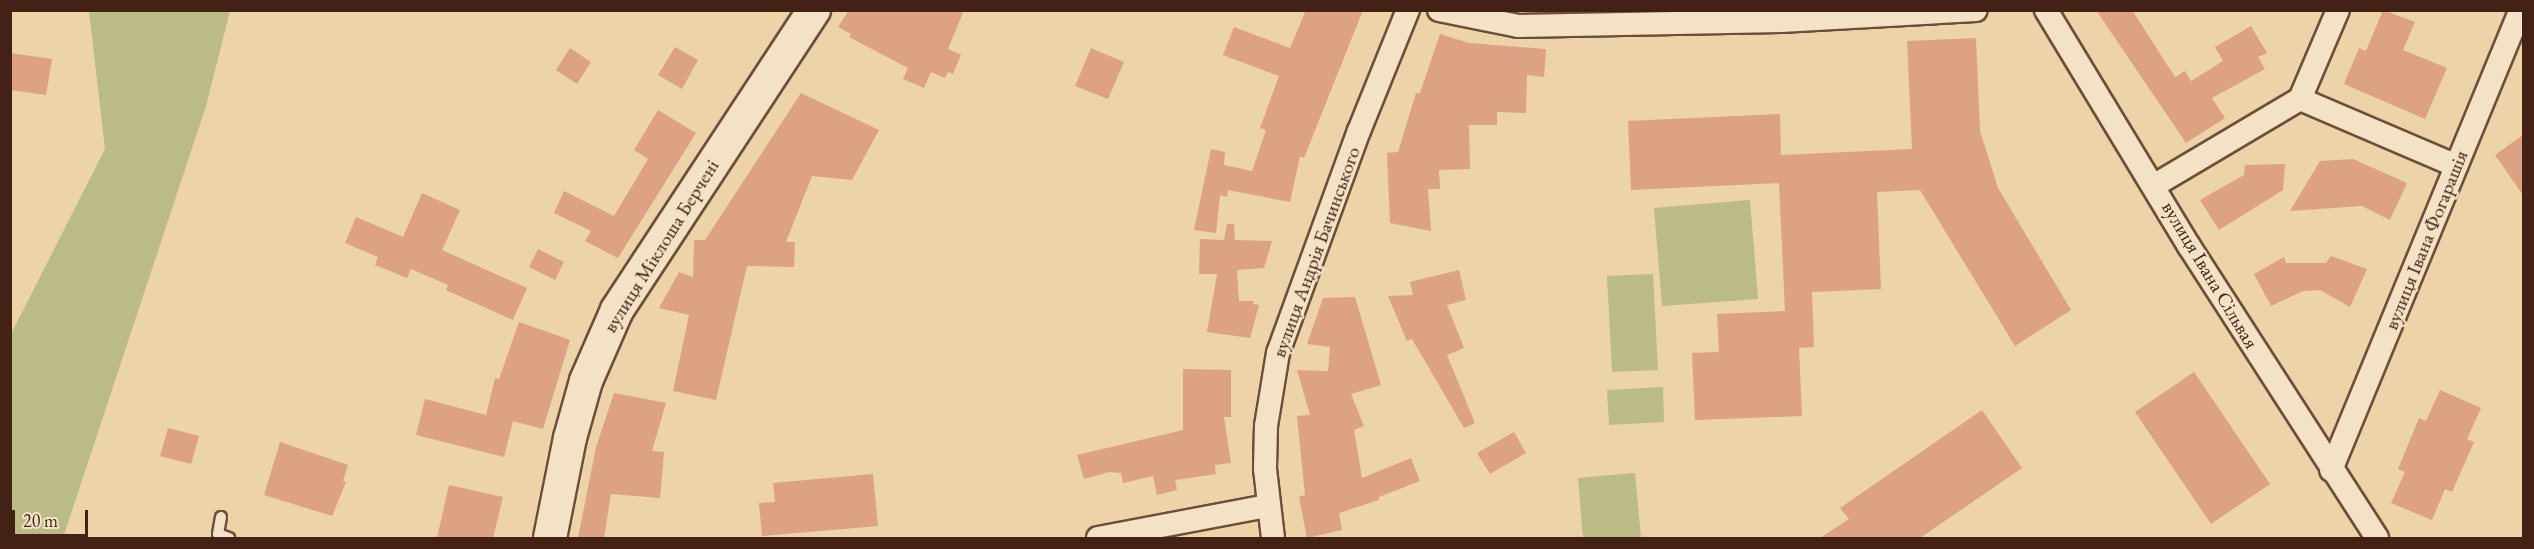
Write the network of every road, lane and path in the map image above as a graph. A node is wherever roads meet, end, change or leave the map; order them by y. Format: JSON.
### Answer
{"nodes":[{"id":1,"x":814,"y":10,"type":"edge"},
{"id":2,"x":1408,"y":10,"type":"edge"},
{"id":3,"x":1439,"y":10,"type":"edge"},
{"id":4,"x":1976,"y":10,"type":"edge"},
{"id":5,"x":2046,"y":10,"type":"edge"},
{"id":6,"x":2338,"y":10,"type":"edge"},
{"id":7,"x":2521,"y":10,"type":"edge"},
{"id":8,"x":1910,"y":12,"type":"edge"},
{"id":9,"x":1781,"y":16,"type":"edge"},
{"id":10,"x":2301,"y":99,"type":"junction"},
{"id":11,"x":2456,"y":166,"type":"junction"},
{"id":12,"x":2155,"y":185,"type":"junction"},
{"id":13,"x":2331,"y":470,"type":"junction"},
{"id":14,"x":1267,"y":506,"type":"junction"},
{"id":15,"x":221,"y":517,"type":"dead end"},
{"id":16,"x":229,"y":538,"type":"edge"},
{"id":17,"x":550,"y":538,"type":"edge"},
{"id":18,"x":1098,"y":538,"type":"edge"},
{"id":19,"x":1273,"y":538,"type":"edge"},
{"id":20,"x":2377,"y":538,"type":"edge"}],
"edges":[{"from":1,"to":17,"type":"street","name":"вулиця Міклоша Берчені"},
{"from":2,"to":14,"type":"street","name":"вулиця Андрія Бачинського"},
{"from":3,"to":9,"type":"street"},
{"from":4,"to":8,"type":"street"},
{"from":5,"to":12,"type":"street","name":"вулиця Івана Сільвая"},
{"from":6,"to":10,"type":"street"},
{"from":7,"to":11,"type":"street","name":"вулиця Івана Фогарашія"},
{"from":8,"to":9,"type":"street"},
{"from":10,"to":11,"type":"street"},
{"from":10,"to":12,"type":"street"},
{"from":11,"to":13,"type":"street","name":"вулиця Івана Фогарашія"},
{"from":12,"to":13,"type":"street","name":"вулиця Івана Сільвая"},
{"from":13,"to":20,"type":"street","name":"вулиця Івана Сільвая"},
{"from":14,"to":18,"type":"street"},
{"from":14,"to":19,"type":"street","name":"вулиця Андрія Бачинського"},
{"from":15,"to":16,"type":"lane"}]}
